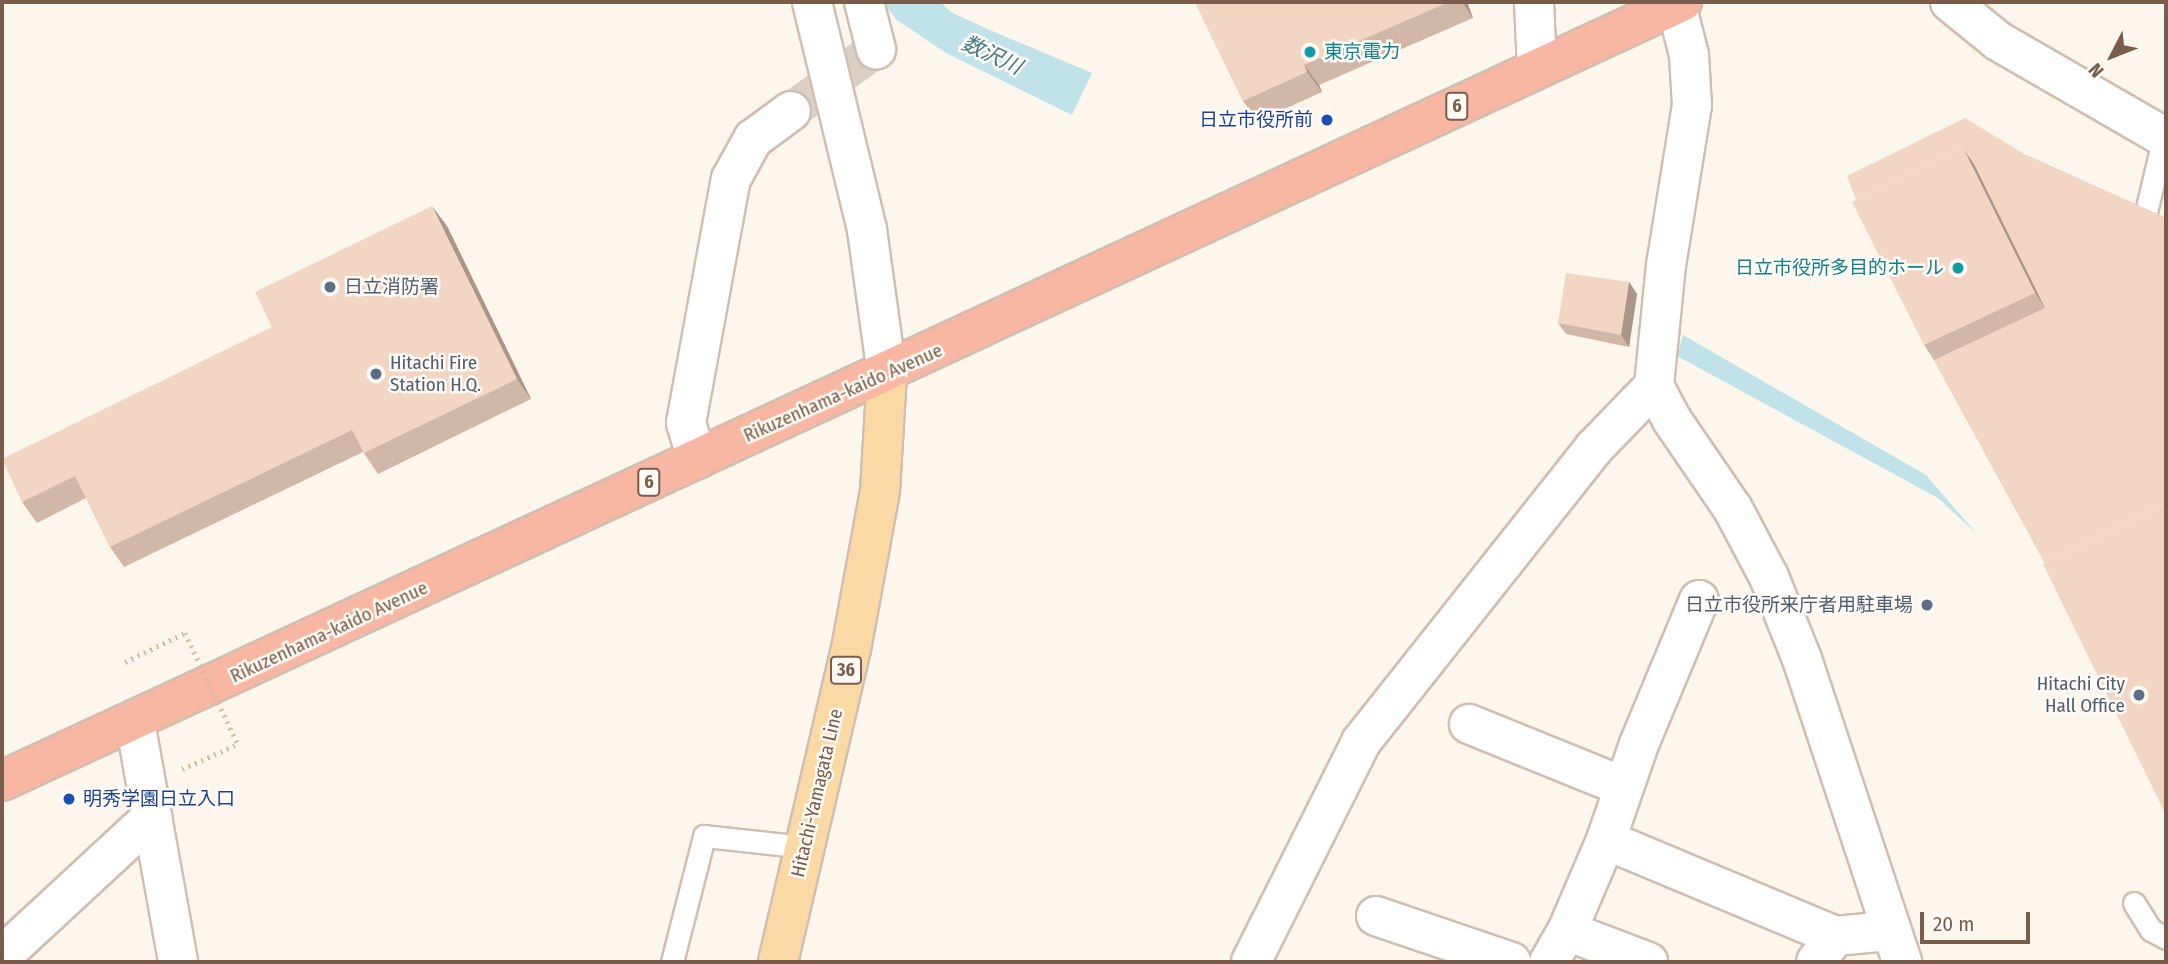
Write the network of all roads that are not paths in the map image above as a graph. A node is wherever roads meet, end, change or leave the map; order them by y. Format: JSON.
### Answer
{"nodes":[{"id":1,"x":812,"y":2,"type":"edge"},
{"id":2,"x":864,"y":2,"type":"edge"},
{"id":3,"x":1534,"y":2,"type":"edge"},
{"id":4,"x":1950,"y":2,"type":"edge"},
{"id":5,"x":1679,"y":3,"type":"edge"},
{"id":6,"x":876,"y":49,"type":"dead end"},
{"id":7,"x":1537,"y":68,"type":"junction"},
{"id":8,"x":791,"y":111,"type":"tunnel mouth"},
{"id":9,"x":2165,"y":137,"type":"edge"},
{"id":10,"x":2146,"y":212,"type":"edge"},
{"id":11,"x":887,"y":374,"type":"junction"},
{"id":12,"x":1654,"y":386,"type":"junction"},
{"id":13,"x":697,"y":460,"type":"junction"},
{"id":14,"x":1699,"y":600,"type":"dead end"},
{"id":15,"x":135,"y":722,"type":"junction"},
{"id":16,"x":1469,"y":724,"type":"dead end"},
{"id":17,"x":2,"y":781,"type":"edge"},
{"id":18,"x":1625,"y":787,"type":"junction"},
{"id":19,"x":152,"y":817,"type":"junction"},
{"id":20,"x":1606,"y":840,"type":"junction"},
{"id":21,"x":805,"y":847,"type":"junction"},
{"id":22,"x":2134,"y":902,"type":"dead end"},
{"id":23,"x":1376,"y":916,"type":"dead end"},
{"id":24,"x":2166,"y":938,"type":"edge"},
{"id":25,"x":1558,"y":947,"type":"edge"},
{"id":26,"x":1896,"y":947,"type":"edge"},
{"id":27,"x":1826,"y":949,"type":"edge"},
{"id":28,"x":2,"y":956,"type":"edge"},
{"id":29,"x":178,"y":962,"type":"edge"},
{"id":30,"x":672,"y":962,"type":"edge"},
{"id":31,"x":778,"y":962,"type":"edge"},
{"id":32,"x":1251,"y":962,"type":"edge"},
{"id":33,"x":1511,"y":962,"type":"edge"},
{"id":34,"x":1648,"y":962,"type":"edge"}],
"edges":[{"from":1,"to":11,"type":"street"},
{"from":2,"to":6,"type":"street"},
{"from":3,"to":7,"type":"street"},
{"from":4,"to":9,"type":"street"},
{"from":5,"to":7,"type":"highway","name":"Rikuzenhama-kaido Avenue","number":"6"},
{"from":5,"to":12,"type":"street"},
{"from":7,"to":11,"type":"highway","name":"Rikuzenhama-kaido Avenue","number":"6"},
{"from":8,"to":13,"type":"street"},
{"from":9,"to":10,"type":"lane"},
{"from":11,"to":13,"type":"highway","name":"Rikuzenhama-kaido Avenue","number":"6"},
{"from":11,"to":21,"type":"main road","name":"Hitachi-Yamagata Line","number":"36"},
{"from":12,"to":26,"type":"street"},
{"from":12,"to":32,"type":"street"},
{"from":13,"to":15,"type":"highway","name":"Rikuzenhama-kaido Avenue","number":"6"},
{"from":14,"to":18,"type":"street"},
{"from":15,"to":17,"type":"highway","name":"Rikuzenhama-kaido Avenue","number":"6"},
{"from":15,"to":19,"type":"street"},
{"from":16,"to":18,"type":"street"},
{"from":18,"to":20,"type":"street"},
{"from":19,"to":28,"type":"street"},
{"from":19,"to":29,"type":"street"},
{"from":20,"to":25,"type":"street"},
{"from":20,"to":27,"type":"street"},
{"from":21,"to":30,"type":"lane"},
{"from":21,"to":31,"type":"main road","name":"Hitachi-Yamagata Line","number":"36"},
{"from":22,"to":24,"type":"lane"},
{"from":23,"to":33,"type":"street"},
{"from":25,"to":34,"type":"street"},
{"from":26,"to":27,"type":"street"}]}
